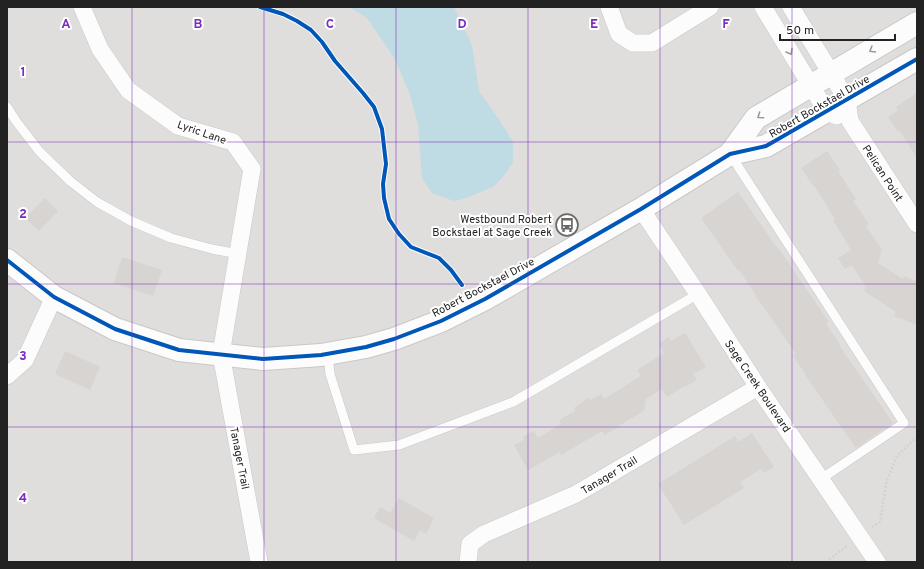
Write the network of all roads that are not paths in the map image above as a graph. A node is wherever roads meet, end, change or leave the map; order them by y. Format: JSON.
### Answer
{"nodes":[{"id":1,"x":82,"y":7,"type":"edge"},
{"id":2,"x":610,"y":7,"type":"edge"},
{"id":3,"x":710,"y":7,"type":"edge"},
{"id":4,"x":763,"y":7,"type":"edge"},
{"id":5,"x":791,"y":7,"type":"edge"},
{"id":6,"x":917,"y":23,"type":"edge"},
{"id":7,"x":917,"y":59,"type":"edge"},
{"id":8,"x":831,"y":74,"type":"junction"},
{"id":9,"x":811,"y":86,"type":"junction"},
{"id":10,"x":847,"y":100,"type":"junction"},
{"id":11,"x":7,"y":107,"type":"edge"},
{"id":12,"x":827,"y":112,"type":"junction"},
{"id":13,"x":850,"y":121,"type":"junction"},
{"id":14,"x":730,"y":154,"type":"junction"},
{"id":15,"x":641,"y":210,"type":"junction"},
{"id":16,"x":916,"y":224,"type":"edge"},
{"id":17,"x":238,"y":254,"type":"junction"},
{"id":18,"x":7,"y":260,"type":"edge"},
{"id":19,"x":698,"y":294,"type":"junction"},
{"id":20,"x":54,"y":297,"type":"junction"},
{"id":21,"x":221,"y":354,"type":"junction"},
{"id":22,"x":328,"y":354,"type":"junction"},
{"id":23,"x":7,"y":376,"type":"edge"},
{"id":24,"x":758,"y":387,"type":"junction"},
{"id":25,"x":821,"y":479,"type":"junction"},
{"id":26,"x":259,"y":562,"type":"edge"},
{"id":27,"x":468,"y":562,"type":"edge"},
{"id":28,"x":877,"y":562,"type":"edge"}],
"edges":[{"from":1,"to":17,"type":"street","name":"Lyric Lane"},
{"from":2,"to":3,"type":"street"},
{"from":4,"to":9,"type":"street","one_way":true},
{"from":5,"to":8,"type":"street"},
{"from":6,"to":8,"type":"street","name":"Robert Bockstael Drive","one_way":true},
{"from":7,"to":10,"type":"street","name":"Robert Bockstael Drive"},
{"from":8,"to":9,"type":"street","name":"Robert Bockstael Drive"},
{"from":8,"to":10,"type":"street"},
{"from":9,"to":12,"type":"street"},
{"from":9,"to":14,"type":"street","name":"Robert Bockstael Drive","one_way":true},
{"from":10,"to":12,"type":"street","name":"Robert Bockstael Drive"},
{"from":10,"to":13,"type":"street","name":"Pelican Point"},
{"from":11,"to":17,"type":"lane"},
{"from":12,"to":13,"type":"street"},
{"from":12,"to":14,"type":"street","name":"Robert Bockstael Drive"},
{"from":13,"to":16,"type":"street","name":"Pelican Point"},
{"from":14,"to":15,"type":"street","name":"Robert Bockstael Drive"},
{"from":14,"to":25,"type":"lane"},
{"from":15,"to":19,"type":"street","name":"Sage Creek Boulevard"},
{"from":15,"to":22,"type":"street","name":"Robert Bockstael Drive"},
{"from":17,"to":21,"type":"street","name":"Lyric Lane"},
{"from":18,"to":20,"type":"street","name":"Robert Bockstael Drive"},
{"from":19,"to":22,"type":"lane"},
{"from":19,"to":24,"type":"street","name":"Sage Creek Boulevard"},
{"from":20,"to":21,"type":"street","name":"Robert Bockstael Drive"},
{"from":20,"to":23,"type":"street"},
{"from":21,"to":22,"type":"street","name":"Robert Bockstael Drive"},
{"from":21,"to":26,"type":"street","name":"Tanager Trail"},
{"from":24,"to":25,"type":"street","name":"Sage Creek Boulevard"},
{"from":24,"to":27,"type":"street","name":"Tanager Trail"},
{"from":25,"to":28,"type":"street","name":"Sage Creek Boulevard"}]}
